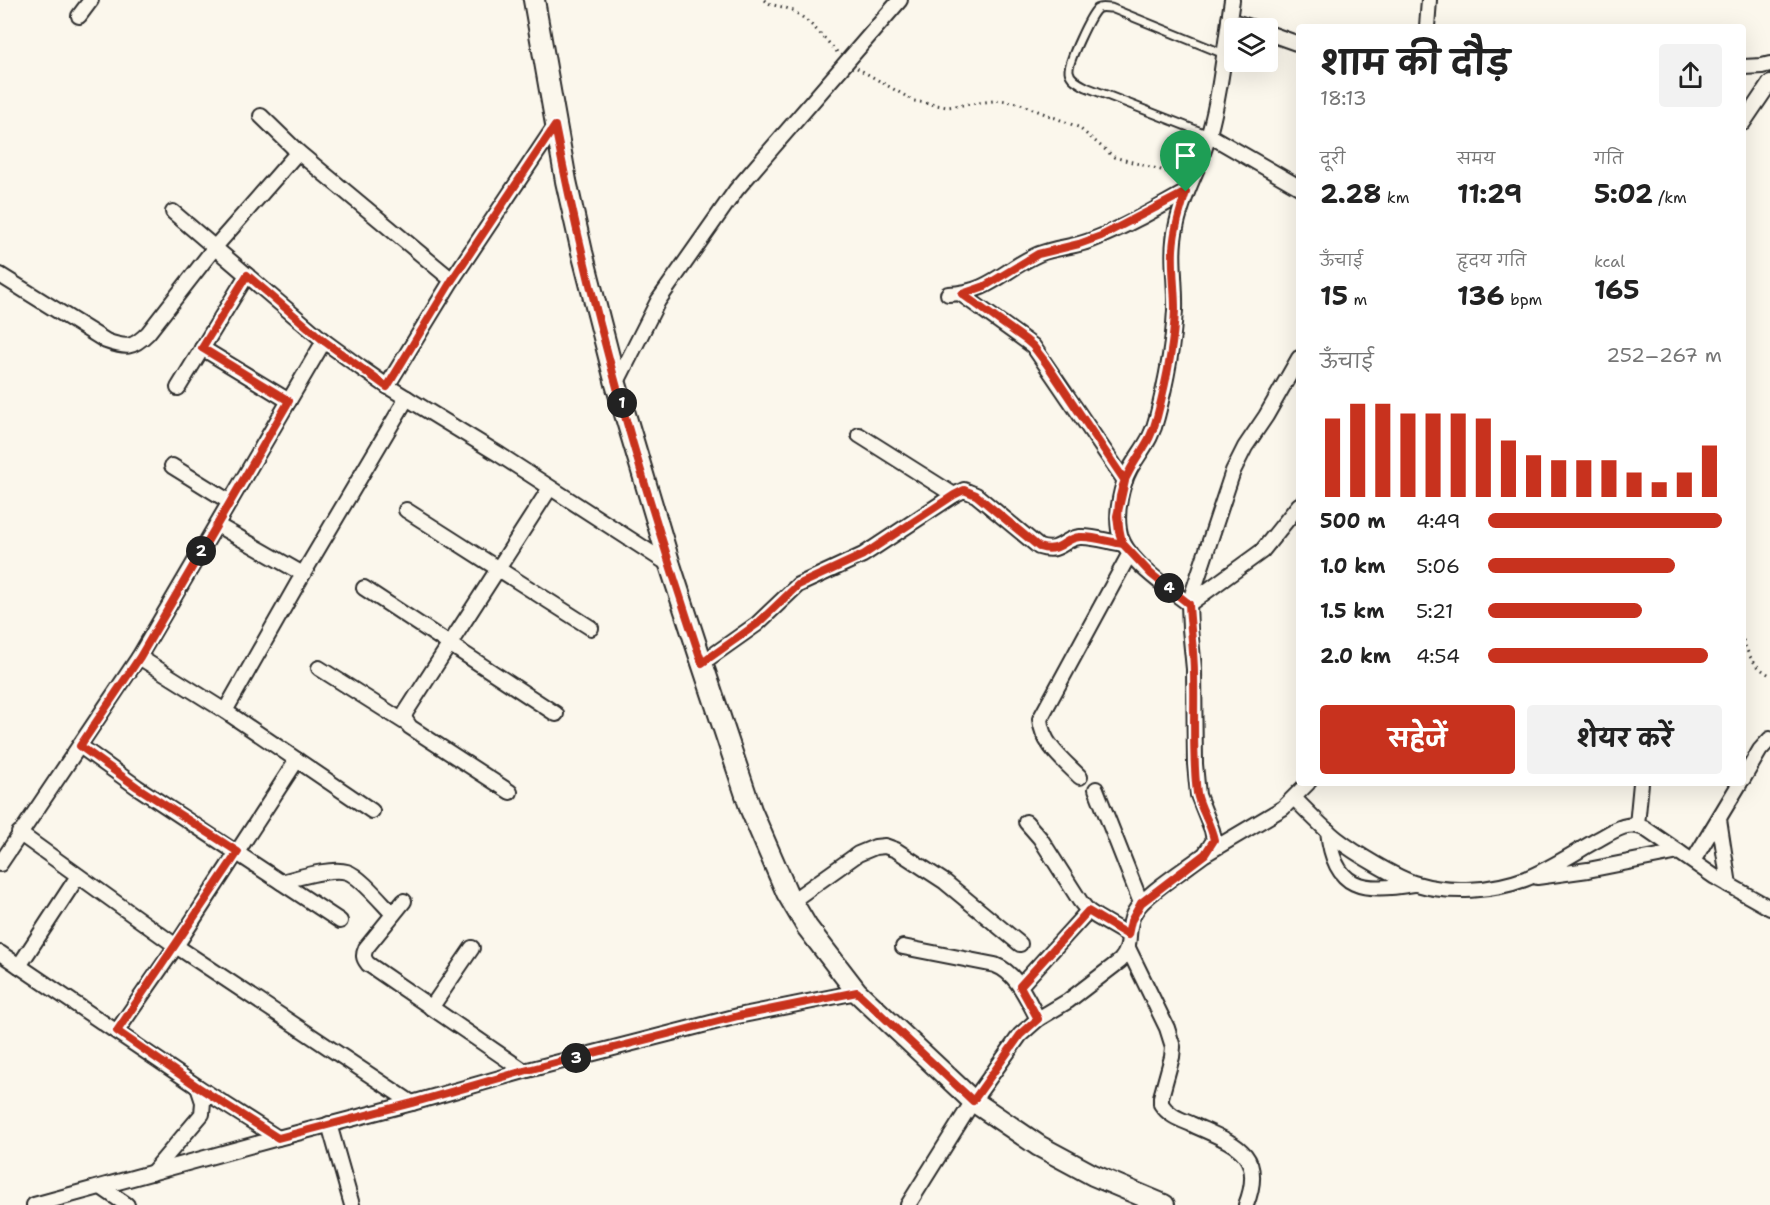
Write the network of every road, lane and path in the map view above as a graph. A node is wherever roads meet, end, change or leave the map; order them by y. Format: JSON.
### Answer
{"nodes":[{"id":1,"x":91,"y":0,"type":"edge"},
{"id":2,"x":534,"y":0,"type":"edge"},
{"id":3,"x":764,"y":0,"type":"edge"},
{"id":4,"x":900,"y":0,"type":"edge"},
{"id":5,"x":1232,"y":0,"type":"edge"},
{"id":6,"x":1429,"y":0,"type":"edge"},
{"id":7,"x":79,"y":16,"type":"dead end"},
{"id":8,"x":1229,"y":18,"type":"edge"},
{"id":9,"x":1427,"y":24,"type":"edge"},
{"id":10,"x":1278,"y":37,"type":"edge"},
{"id":11,"x":1296,"y":43,"type":"edge"},
{"id":12,"x":1224,"y":54,"type":"joint"},
{"id":13,"x":848,"y":62,"type":"junction"},
{"id":14,"x":1770,"y":64,"type":"edge"},
{"id":15,"x":1746,"y":67,"type":"edge"},
{"id":16,"x":1770,"y":84,"type":"edge"},
{"id":17,"x":261,"y":116,"type":"dead end"},
{"id":18,"x":1746,"y":119,"type":"edge"},
{"id":19,"x":555,"y":126,"type":"junction"},
{"id":20,"x":1209,"y":135,"type":"junction"},
{"id":21,"x":298,"y":152,"type":"junction"},
{"id":22,"x":1192,"y":179,"type":"junction"},
{"id":23,"x":1296,"y":185,"type":"edge"},
{"id":24,"x":1186,"y":192,"type":"junction"},
{"id":25,"x":173,"y":212,"type":"dead end"},
{"id":26,"x":215,"y":247,"type":"junction"},
{"id":27,"x":0,"y":275,"type":"edge"},
{"id":28,"x":247,"y":275,"type":"junction"},
{"id":29,"x":452,"y":280,"type":"junction"},
{"id":30,"x":324,"y":341,"type":"junction"},
{"id":31,"x":202,"y":348,"type":"junction"},
{"id":32,"x":1296,"y":363,"type":"edge"},
{"id":33,"x":616,"y":384,"type":"junction"},
{"id":34,"x":387,"y":387,"type":"junction"},
{"id":35,"x":178,"y":388,"type":"dead end"},
{"id":36,"x":407,"y":398,"type":"junction"},
{"id":37,"x":289,"y":401,"type":"junction"},
{"id":38,"x":859,"y":435,"type":"dead end"},
{"id":39,"x":172,"y":466,"type":"dead end"},
{"id":40,"x":1125,"y":481,"type":"junction"},
{"id":41,"x":550,"y":488,"type":"junction"},
{"id":42,"x":954,"y":495,"type":"junction"},
{"id":43,"x":230,"y":502,"type":"junction"},
{"id":44,"x":406,"y":510,"type":"dead end"},
{"id":45,"x":1296,"y":510,"type":"edge"},
{"id":46,"x":217,"y":525,"type":"junction"},
{"id":47,"x":1126,"y":549,"type":"junction"},
{"id":48,"x":670,"y":565,"type":"junction"},
{"id":49,"x":498,"y":569,"type":"junction"},
{"id":50,"x":303,"y":574,"type":"junction"},
{"id":51,"x":364,"y":588,"type":"dead end"},
{"id":52,"x":1189,"y":604,"type":"junction"},
{"id":53,"x":591,"y":628,"type":"dead end"},
{"id":54,"x":449,"y":644,"type":"junction"},
{"id":55,"x":1746,"y":648,"type":"edge"},
{"id":56,"x":140,"y":657,"type":"junction"},
{"id":57,"x":702,"y":663,"type":"junction"},
{"id":58,"x":319,"y":668,"type":"dead end"},
{"id":59,"x":1770,"y":675,"type":"edge"},
{"id":60,"x":225,"y":711,"type":"junction"},
{"id":61,"x":556,"y":714,"type":"dead end"},
{"id":62,"x":406,"y":723,"type":"junction"},
{"id":63,"x":1770,"y":739,"type":"edge"},
{"id":64,"x":80,"y":746,"type":"junction"},
{"id":65,"x":297,"y":760,"type":"junction"},
{"id":66,"x":1746,"y":774,"type":"edge"},
{"id":67,"x":1080,"y":777,"type":"dead end"},
{"id":68,"x":1305,"y":786,"type":"edge"},
{"id":69,"x":1641,"y":786,"type":"edge"},
{"id":70,"x":1738,"y":786,"type":"edge"},
{"id":71,"x":1096,"y":789,"type":"dead end"},
{"id":72,"x":510,"y":792,"type":"dead end"},
{"id":73,"x":1294,"y":798,"type":"junction"},
{"id":74,"x":372,"y":811,"type":"dead end"},
{"id":75,"x":1719,"y":819,"type":"junction"},
{"id":76,"x":1026,"y":822,"type":"dead end"},
{"id":77,"x":1637,"y":825,"type":"junction"},
{"id":78,"x":1328,"y":831,"type":"junction"},
{"id":79,"x":19,"y":833,"type":"junction"},
{"id":80,"x":238,"y":852,"type":"junction"},
{"id":81,"x":1679,"y":852,"type":"junction"},
{"id":82,"x":1205,"y":854,"type":"junction"},
{"id":83,"x":1693,"y":861,"type":"junction"},
{"id":84,"x":0,"y":864,"type":"edge"},
{"id":85,"x":78,"y":876,"type":"junction"},
{"id":86,"x":1523,"y":879,"type":"junction"},
{"id":87,"x":281,"y":882,"type":"junction"},
{"id":88,"x":1416,"y":884,"type":"junction"},
{"id":89,"x":1729,"y":885,"type":"junction"},
{"id":90,"x":792,"y":901,"type":"junction"},
{"id":91,"x":404,"y":902,"type":"dead end"},
{"id":92,"x":1141,"y":903,"type":"junction"},
{"id":93,"x":1770,"y":908,"type":"edge"},
{"id":94,"x":1088,"y":911,"type":"junction"},
{"id":95,"x":393,"y":914,"type":"junction"},
{"id":96,"x":340,"y":921,"type":"dead end"},
{"id":97,"x":1128,"y":941,"type":"junction"},
{"id":98,"x":1020,"y":944,"type":"dead end"},
{"id":99,"x":176,"y":946,"type":"junction"},
{"id":100,"x":903,"y":947,"type":"dead end"},
{"id":101,"x":472,"y":948,"type":"dead end"},
{"id":102,"x":0,"y":953,"type":"edge"},
{"id":103,"x":19,"y":966,"type":"junction"},
{"id":104,"x":1020,"y":986,"type":"junction"},
{"id":105,"x":857,"y":992,"type":"junction"},
{"id":106,"x":431,"y":1008,"type":"junction"},
{"id":107,"x":1038,"y":1019,"type":"junction"},
{"id":108,"x":117,"y":1031,"type":"junction"},
{"id":109,"x":524,"y":1071,"type":"junction"},
{"id":110,"x":198,"y":1087,"type":"junction"},
{"id":111,"x":973,"y":1101,"type":"junction"},
{"id":112,"x":412,"y":1103,"type":"junction"},
{"id":113,"x":329,"y":1124,"type":"junction"},
{"id":114,"x":278,"y":1138,"type":"junction"},
{"id":115,"x":152,"y":1173,"type":"junction"},
{"id":116,"x":101,"y":1187,"type":"junction"},
{"id":117,"x":34,"y":1205,"type":"edge"},
{"id":118,"x":127,"y":1205,"type":"edge"},
{"id":119,"x":352,"y":1205,"type":"edge"},
{"id":120,"x":908,"y":1205,"type":"edge"},
{"id":121,"x":1164,"y":1205,"type":"edge"},
{"id":122,"x":1246,"y":1205,"type":"edge"}],
"edges":[{"from":1,"to":7,"type":"street"},
{"from":2,"to":19,"type":"street"},
{"from":3,"to":13,"type":"path"},
{"from":4,"to":13,"type":"street"},
{"from":5,"to":8,"type":"street"},
{"from":6,"to":9,"type":"street"},
{"from":10,"to":11,"type":"street"},
{"from":12,"to":20,"type":"street"},
{"from":12,"to":20,"type":"lane"},
{"from":13,"to":22,"type":"path"},
{"from":13,"to":33,"type":"street"},
{"from":14,"to":15,"type":"street"},
{"from":16,"to":18,"type":"street"},
{"from":17,"to":21,"type":"street"},
{"from":19,"to":29,"type":"street"},
{"from":19,"to":33,"type":"street"},
{"from":20,"to":22,"type":"street"},
{"from":20,"to":23,"type":"street"},
{"from":21,"to":26,"type":"street"},
{"from":21,"to":29,"type":"street"},
{"from":22,"to":24,"type":"street"},
{"from":24,"to":40,"type":"street"},
{"from":24,"to":40,"type":"street"},
{"from":25,"to":26,"type":"street"},
{"from":26,"to":27,"type":"street"},
{"from":26,"to":28,"type":"street"},
{"from":28,"to":30,"type":"street"},
{"from":28,"to":31,"type":"street"},
{"from":29,"to":34,"type":"street"},
{"from":30,"to":34,"type":"street"},
{"from":30,"to":37,"type":"street"},
{"from":31,"to":35,"type":"street"},
{"from":31,"to":37,"type":"street"},
{"from":32,"to":52,"type":"street"},
{"from":33,"to":48,"type":"street"},
{"from":34,"to":36,"type":"street"},
{"from":36,"to":41,"type":"street"},
{"from":36,"to":50,"type":"street"},
{"from":37,"to":43,"type":"street"},
{"from":38,"to":42,"type":"street"},
{"from":39,"to":43,"type":"street"},
{"from":40,"to":47,"type":"street"},
{"from":41,"to":48,"type":"street"},
{"from":41,"to":49,"type":"street"},
{"from":42,"to":47,"type":"street"},
{"from":42,"to":57,"type":"street"},
{"from":43,"to":46,"type":"street"},
{"from":44,"to":49,"type":"street"},
{"from":45,"to":52,"type":"street"},
{"from":46,"to":50,"type":"street"},
{"from":46,"to":56,"type":"street"},
{"from":47,"to":52,"type":"street"},
{"from":47,"to":67,"type":"street"},
{"from":48,"to":57,"type":"street"},
{"from":49,"to":53,"type":"street"},
{"from":49,"to":54,"type":"street"},
{"from":50,"to":60,"type":"street"},
{"from":51,"to":54,"type":"street"},
{"from":52,"to":82,"type":"street"},
{"from":54,"to":61,"type":"street"},
{"from":54,"to":62,"type":"street"},
{"from":55,"to":59,"type":"path"},
{"from":56,"to":60,"type":"street"},
{"from":56,"to":64,"type":"street"},
{"from":57,"to":90,"type":"street"},
{"from":58,"to":62,"type":"street"},
{"from":60,"to":65,"type":"street"},
{"from":62,"to":72,"type":"street"},
{"from":63,"to":66,"type":"street"},
{"from":64,"to":79,"type":"street"},
{"from":64,"to":80,"type":"street"},
{"from":65,"to":74,"type":"street"},
{"from":65,"to":80,"type":"street"},
{"from":68,"to":73,"type":"street"},
{"from":69,"to":77,"type":"street"},
{"from":70,"to":75,"type":"street"},
{"from":71,"to":92,"type":"street"},
{"from":73,"to":78,"type":"street"},
{"from":73,"to":82,"type":"street"},
{"from":75,"to":83,"type":"street"},
{"from":75,"to":89,"type":"street"},
{"from":76,"to":94,"type":"street"},
{"from":77,"to":81,"type":"street"},
{"from":77,"to":86,"type":"street"},
{"from":78,"to":88,"type":"street"},
{"from":78,"to":88,"type":"street"},
{"from":79,"to":84,"type":"street"},
{"from":79,"to":85,"type":"street"},
{"from":80,"to":87,"type":"street"},
{"from":80,"to":99,"type":"street"},
{"from":81,"to":83,"type":"street"},
{"from":81,"to":86,"type":"street"},
{"from":82,"to":92,"type":"street"},
{"from":83,"to":89,"type":"street"},
{"from":85,"to":99,"type":"street"},
{"from":85,"to":103,"type":"street"},
{"from":86,"to":88,"type":"street"},
{"from":87,"to":95,"type":"street"},
{"from":87,"to":96,"type":"street"},
{"from":89,"to":93,"type":"street"},
{"from":90,"to":98,"type":"street"},
{"from":90,"to":105,"type":"street"},
{"from":91,"to":95,"type":"street"},
{"from":92,"to":97,"type":"street"},
{"from":94,"to":97,"type":"street"},
{"from":94,"to":104,"type":"street"},
{"from":95,"to":106,"type":"street"},
{"from":97,"to":107,"type":"street"},
{"from":97,"to":122,"type":"street"},
{"from":99,"to":108,"type":"street"},
{"from":99,"to":112,"type":"street"},
{"from":100,"to":104,"type":"street"},
{"from":101,"to":106,"type":"street"},
{"from":102,"to":103,"type":"street"},
{"from":103,"to":108,"type":"street"},
{"from":104,"to":107,"type":"street"},
{"from":105,"to":109,"type":"street"},
{"from":105,"to":111,"type":"street"},
{"from":106,"to":109,"type":"street"},
{"from":107,"to":111,"type":"street"},
{"from":108,"to":110,"type":"street"},
{"from":109,"to":112,"type":"street"},
{"from":110,"to":114,"type":"street"},
{"from":110,"to":115,"type":"street"},
{"from":111,"to":120,"type":"street"},
{"from":111,"to":121,"type":"street"},
{"from":112,"to":113,"type":"street"},
{"from":113,"to":114,"type":"street"},
{"from":113,"to":119,"type":"street"},
{"from":114,"to":115,"type":"street"},
{"from":115,"to":116,"type":"street"},
{"from":116,"to":117,"type":"street"},
{"from":116,"to":118,"type":"street"}]}
